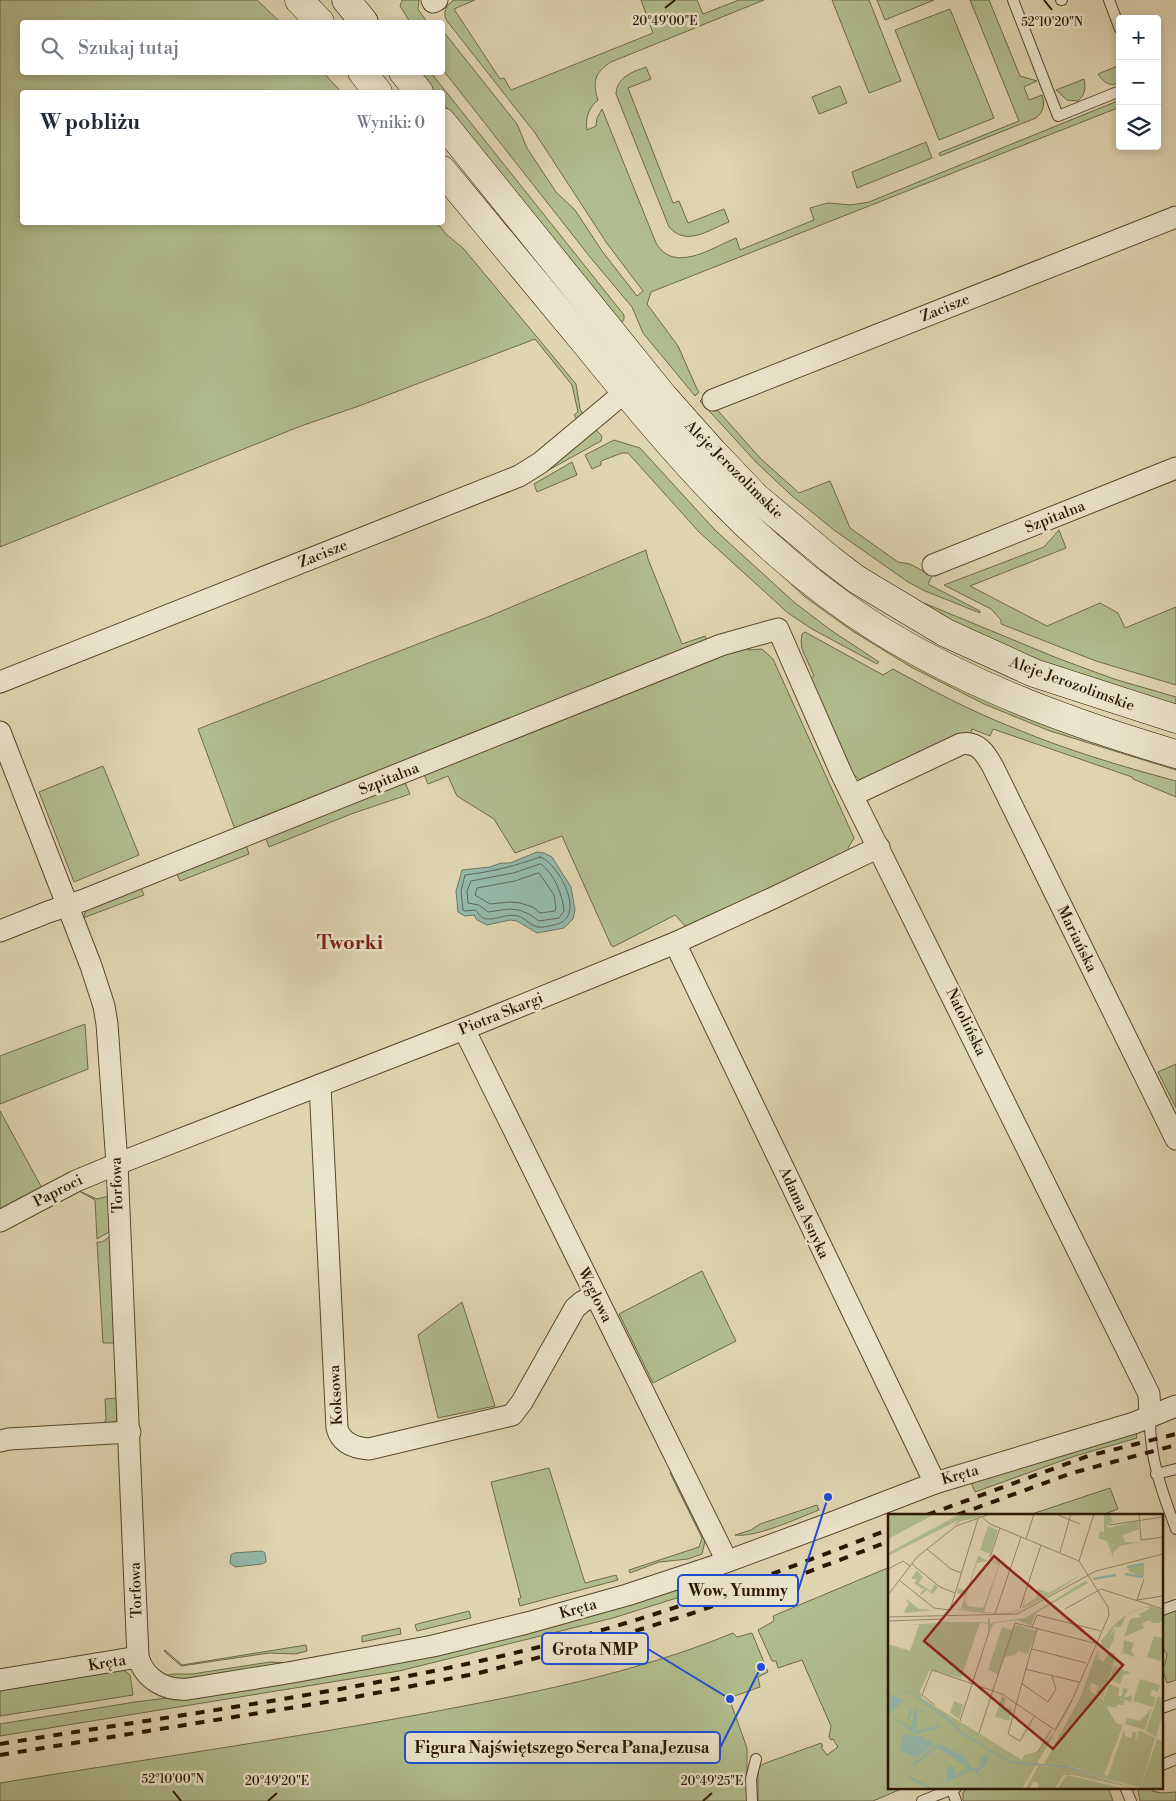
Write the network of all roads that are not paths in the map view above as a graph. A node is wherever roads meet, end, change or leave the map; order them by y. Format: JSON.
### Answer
{"nodes":[{"id":1,"x":299,"y":0,"type":"edge"},
{"id":2,"x":346,"y":0,"type":"edge"},
{"id":3,"x":1013,"y":0,"type":"edge"},
{"id":4,"x":1109,"y":0,"type":"edge"},
{"id":5,"x":1116,"y":18,"type":"edge"},
{"id":6,"x":318,"y":20,"type":"edge"},
{"id":7,"x":362,"y":20,"type":"edge"},
{"id":8,"x":364,"y":75,"type":"edge"},
{"id":9,"x":405,"y":75,"type":"edge"},
{"id":10,"x":376,"y":90,"type":"edge"},
{"id":11,"x":417,"y":90,"type":"edge"},
{"id":12,"x":1116,"y":93,"type":"edge"},
{"id":13,"x":445,"y":126,"type":"edge"},
{"id":14,"x":445,"y":174,"type":"edge"},
{"id":15,"x":1176,"y":217,"type":"edge"},
{"id":16,"x":625,"y":392,"type":"junction"},
{"id":17,"x":713,"y":400,"type":"dead end"},
{"id":18,"x":1176,"y":468,"type":"edge"},
{"id":19,"x":933,"y":565,"type":"dead end"},
{"id":20,"x":778,"y":629,"type":"joint"},
{"id":21,"x":0,"y":682,"type":"edge"},
{"id":22,"x":1176,"y":720,"type":"edge"},
{"id":23,"x":0,"y":732,"type":"edge"},
{"id":24,"x":1176,"y":754,"type":"edge"},
{"id":25,"x":853,"y":795,"type":"junction"},
{"id":26,"x":879,"y":847,"type":"junction"},
{"id":27,"x":66,"y":906,"type":"junction"},
{"id":28,"x":0,"y":931,"type":"edge"},
{"id":29,"x":675,"y":943,"type":"junction"},
{"id":30,"x":464,"y":1029,"type":"junction"},
{"id":31,"x":320,"y":1085,"type":"junction"},
{"id":32,"x":1176,"y":1138,"type":"edge"},
{"id":33,"x":117,"y":1164,"type":"junction"},
{"id":34,"x":0,"y":1221,"type":"edge"},
{"id":35,"x":595,"y":1295,"type":"junction"},
{"id":36,"x":1176,"y":1406,"type":"edge"},
{"id":37,"x":1150,"y":1416,"type":"junction"},
{"id":38,"x":130,"y":1432,"type":"junction"},
{"id":39,"x":0,"y":1441,"type":"edge"},
{"id":40,"x":1176,"y":1469,"type":"edge"},
{"id":41,"x":1156,"y":1474,"type":"junction"},
{"id":42,"x":935,"y":1483,"type":"junction"},
{"id":43,"x":1176,"y":1529,"type":"edge"},
{"id":44,"x":727,"y":1561,"type":"junction"},
{"id":45,"x":1176,"y":1605,"type":"edge"},
{"id":46,"x":1164,"y":1609,"type":"edge"},
{"id":47,"x":138,"y":1657,"type":"junction"},
{"id":48,"x":0,"y":1680,"type":"edge"},
{"id":49,"x":1176,"y":1703,"type":"edge"},
{"id":50,"x":1164,"y":1707,"type":"edge"},
{"id":51,"x":756,"y":1758,"type":"dead end"},
{"id":52,"x":1176,"y":1759,"type":"edge"},
{"id":53,"x":1164,"y":1764,"type":"edge"},
{"id":54,"x":954,"y":1788,"type":"edge"},
{"id":55,"x":1125,"y":1788,"type":"edge"},
{"id":56,"x":752,"y":1801,"type":"edge"},
{"id":57,"x":923,"y":1801,"type":"edge"},
{"id":58,"x":956,"y":1801,"type":"edge"},
{"id":59,"x":1131,"y":1801,"type":"edge"}],
"edges":[{"from":1,"to":6,"type":"main road"},
{"from":2,"to":7,"type":"main road"},
{"from":3,"to":12,"type":"lane"},
{"from":4,"to":5,"type":"lane"},
{"from":8,"to":10,"type":"main road"},
{"from":9,"to":11,"type":"main road"},
{"from":13,"to":22,"type":"main road","name":"Aleje Jerozolimskie"},
{"from":14,"to":16,"type":"main road","name":"Aleje Jerozolimskie"},
{"from":15,"to":17,"type":"street","name":"Zacisze"},
{"from":16,"to":21,"type":"street","name":"Zacisze"},
{"from":16,"to":24,"type":"main road","name":"Aleje Jerozolimskie"},
{"from":18,"to":19,"type":"street","name":"Szpitalna"},
{"from":20,"to":25,"type":"street","name":"Natolińska"},
{"from":20,"to":27,"type":"street","name":"Szpitalna"},
{"from":23,"to":27,"type":"street","name":"Torfowa"},
{"from":25,"to":26,"type":"street","name":"Natolińska"},
{"from":25,"to":32,"type":"street","name":"Mariańska"},
{"from":26,"to":29,"type":"street","name":"Piotra Skargi"},
{"from":26,"to":37,"type":"street","name":"Natolińska"},
{"from":27,"to":28,"type":"street","name":"Szpitalna"},
{"from":27,"to":33,"type":"street","name":"Torfowa"},
{"from":29,"to":30,"type":"street","name":"Piotra Skargi"},
{"from":29,"to":42,"type":"street","name":"Adama Asnyka"},
{"from":30,"to":31,"type":"street","name":"Piotra Skargi"},
{"from":30,"to":35,"type":"street","name":"Węglowa"},
{"from":31,"to":33,"type":"street","name":"Piotra Skargi"},
{"from":31,"to":35,"type":"street","name":"Koksowa"},
{"from":33,"to":34,"type":"street","name":"Paproci"},
{"from":33,"to":38,"type":"street","name":"Torfowa"},
{"from":35,"to":44,"type":"street","name":"Węglowa"},
{"from":36,"to":37,"type":"street","name":"Kręta"},
{"from":37,"to":41,"type":"lane"},
{"from":37,"to":42,"type":"street","name":"Kręta"},
{"from":38,"to":39,"type":"street"},
{"from":38,"to":47,"type":"street","name":"Torfowa"},
{"from":40,"to":41,"type":"lane"},
{"from":41,"to":43,"type":"lane"},
{"from":42,"to":44,"type":"street","name":"Kręta"},
{"from":44,"to":47,"type":"street","name":"Kręta"},
{"from":45,"to":46,"type":"lane"},
{"from":47,"to":48,"type":"street","name":"Kręta"},
{"from":49,"to":50,"type":"lane"},
{"from":51,"to":56,"type":"lane"},
{"from":52,"to":53,"type":"lane"},
{"from":54,"to":57,"type":"lane"},
{"from":54,"to":58,"type":"lane"},
{"from":55,"to":59,"type":"lane"}]}
